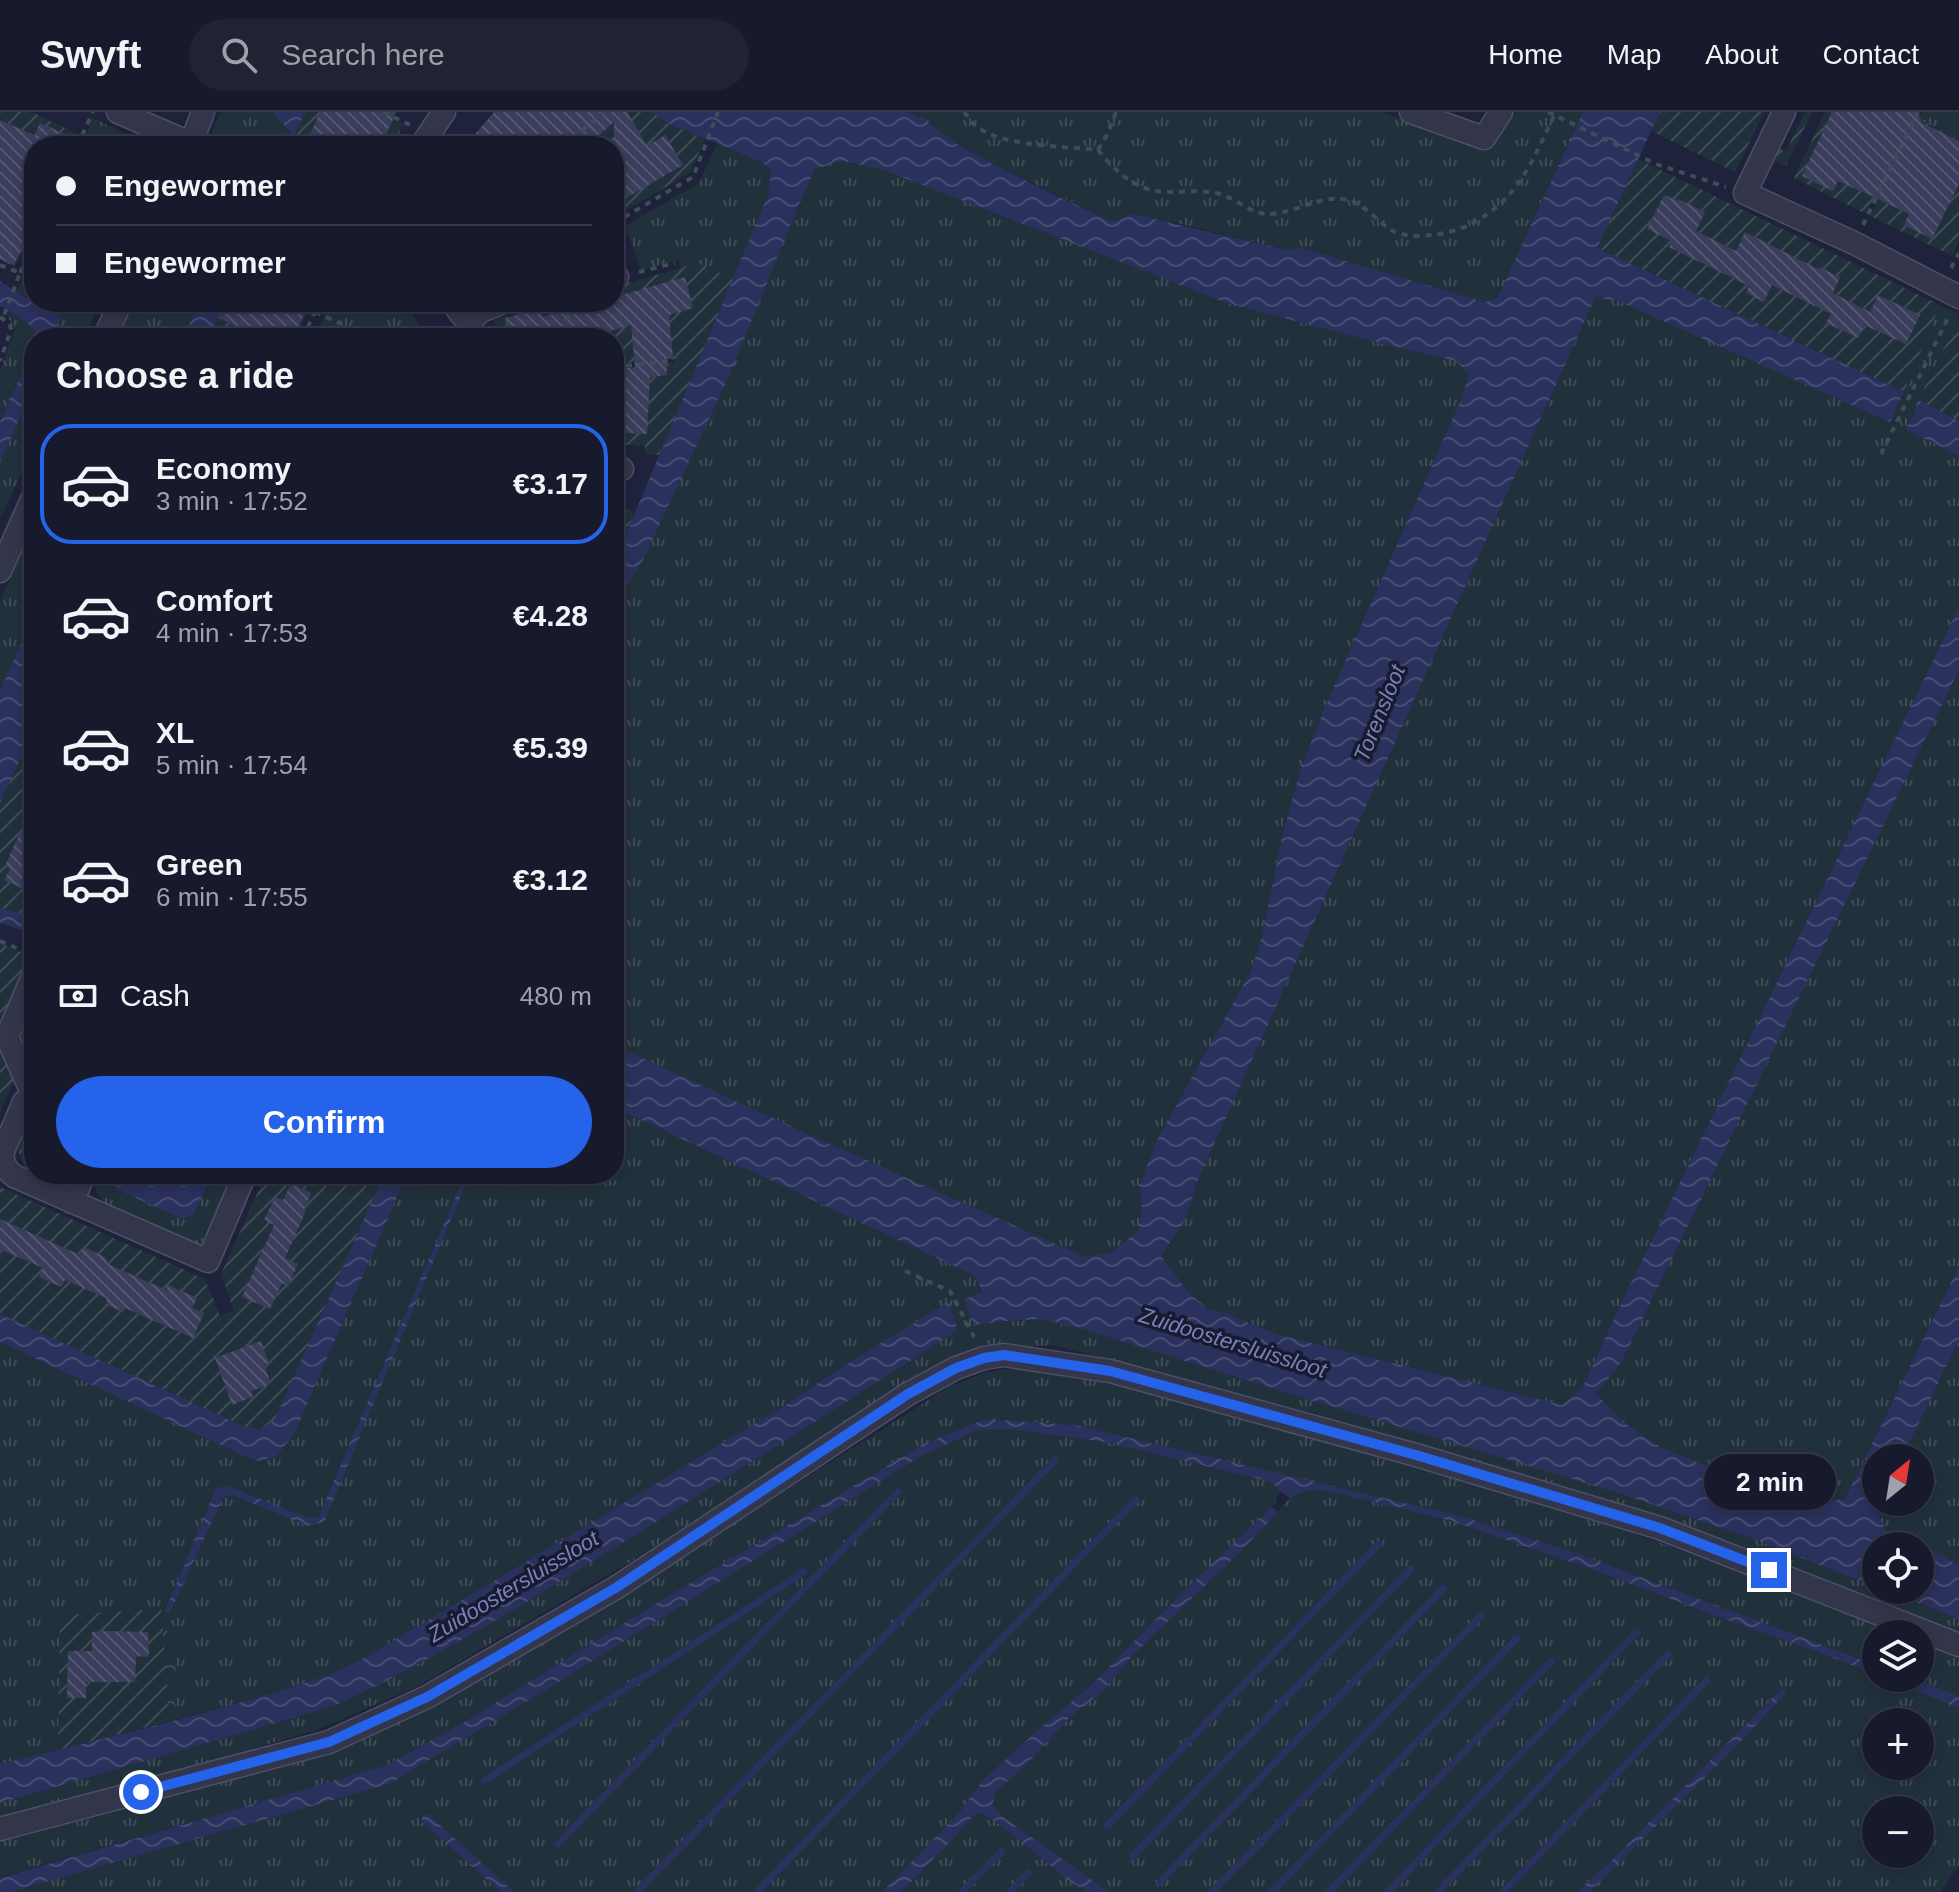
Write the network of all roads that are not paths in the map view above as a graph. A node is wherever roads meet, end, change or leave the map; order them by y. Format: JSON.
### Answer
{"nodes":[{"id":1,"x":118,"y":112,"type":"edge"},
{"id":2,"x":203,"y":112,"type":"edge"},
{"id":3,"x":444,"y":112,"type":"edge"},
{"id":4,"x":1411,"y":112,"type":"edge"},
{"id":5,"x":1501,"y":112,"type":"edge"},
{"id":6,"x":1784,"y":112,"type":"edge"},
{"id":7,"x":173,"y":136,"type":"edge"},
{"id":8,"x":196,"y":136,"type":"edge"},
{"id":9,"x":428,"y":136,"type":"edge"},
{"id":10,"x":1959,"y":297,"type":"edge"},
{"id":11,"x":24,"y":517,"type":"edge"},
{"id":12,"x":0,"y":571,"type":"edge"},
{"id":13,"x":24,"y":997,"type":"edge"},
{"id":14,"x":24,"y":1074,"type":"edge"},
{"id":15,"x":24,"y":1102,"type":"edge"},
{"id":16,"x":24,"y":1180,"type":"edge"},
{"id":17,"x":32,"y":1184,"type":"edge"},
{"id":18,"x":80,"y":1184,"type":"edge"},
{"id":19,"x":241,"y":1184,"type":"edge"},
{"id":20,"x":72,"y":1202,"type":"junction"},
{"id":21,"x":1959,"y":1645,"type":"edge"},
{"id":22,"x":0,"y":1829,"type":"edge"}],
"edges":[{"from":1,"to":7,"type":"street"},
{"from":2,"to":8,"type":"street"},
{"from":3,"to":9,"type":"street"},
{"from":4,"to":5,"type":"street"},
{"from":6,"to":10,"type":"street"},
{"from":11,"to":12,"type":"street"},
{"from":13,"to":14,"type":"street"},
{"from":15,"to":16,"type":"street"},
{"from":17,"to":20,"type":"street"},
{"from":18,"to":20,"type":"street"},
{"from":19,"to":20,"type":"street"},
{"from":21,"to":22,"type":"street"}]}
